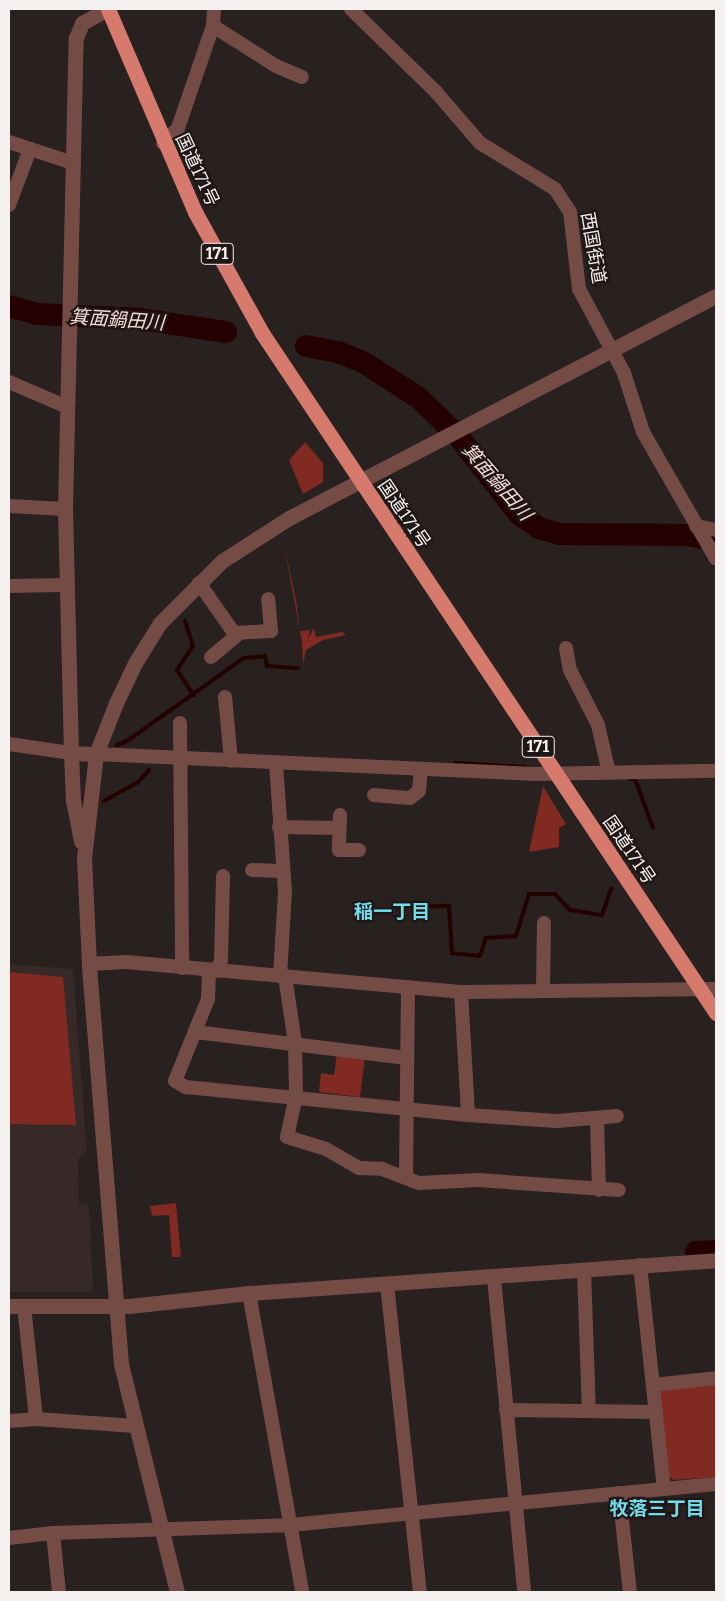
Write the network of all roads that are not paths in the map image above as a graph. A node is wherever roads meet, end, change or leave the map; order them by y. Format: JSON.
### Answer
{"nodes":[{"id":1,"x":108,"y":9,"type":"edge"},
{"id":2,"x":214,"y":9,"type":"edge"},
{"id":3,"x":351,"y":9,"type":"edge"},
{"id":4,"x":213,"y":26,"type":"junction"},
{"id":5,"x":302,"y":77,"type":"dead end"},
{"id":6,"x":9,"y":142,"type":"edge"},
{"id":7,"x":163,"y":143,"type":"junction"},
{"id":8,"x":30,"y":149,"type":"junction"},
{"id":9,"x":73,"y":163,"type":"junction"},
{"id":10,"x":9,"y":205,"type":"edge"},
{"id":11,"x":716,"y":296,"type":"edge"},
{"id":12,"x":611,"y":350,"type":"junction"},
{"id":13,"x":9,"y":382,"type":"edge"},
{"id":14,"x":67,"y":407,"type":"junction"},
{"id":15,"x":360,"y":481,"type":"junction"},
{"id":16,"x":9,"y":506,"type":"edge"},
{"id":17,"x":65,"y":508,"type":"junction"},
{"id":18,"x":696,"y":526,"type":"junction"},
{"id":19,"x":716,"y":530,"type":"edge"},
{"id":20,"x":716,"y":559,"type":"edge"},
{"id":21,"x":199,"y":583,"type":"junction"},
{"id":22,"x":65,"y":585,"type":"junction"},
{"id":23,"x":9,"y":586,"type":"edge"},
{"id":24,"x":268,"y":598,"type":"dead end"},
{"id":25,"x":236,"y":638,"type":"junction"},
{"id":26,"x":566,"y":648,"type":"dead end"},
{"id":27,"x":216,"y":655,"type":"dead end"},
{"id":28,"x":225,"y":697,"type":"dead end"},
{"id":29,"x":180,"y":723,"type":"dead end"},
{"id":30,"x":9,"y":744,"type":"edge"},
{"id":31,"x":71,"y":753,"type":"junction"},
{"id":32,"x":96,"y":754,"type":"junction"},
{"id":33,"x":181,"y":758,"type":"junction"},
{"id":34,"x":231,"y":761,"type":"junction"},
{"id":35,"x":276,"y":763,"type":"junction"},
{"id":36,"x":421,"y":769,"type":"junction"},
{"id":37,"x":716,"y":771,"type":"edge"},
{"id":38,"x":609,"y":773,"type":"junction"},
{"id":39,"x":554,"y":774,"type":"junction"},
{"id":40,"x":374,"y":795,"type":"dead end"},
{"id":41,"x":279,"y":827,"type":"junction"},
{"id":42,"x":359,"y":850,"type":"dead end"},
{"id":43,"x":84,"y":858,"type":"junction"},
{"id":44,"x":252,"y":870,"type":"dead end"},
{"id":45,"x":281,"y":871,"type":"junction"},
{"id":46,"x":223,"y":876,"type":"dead end"},
{"id":47,"x":544,"y":923,"type":"dead end"},
{"id":48,"x":88,"y":964,"type":"junction"},
{"id":49,"x":182,"y":968,"type":"junction"},
{"id":50,"x":213,"y":971,"type":"junction"},
{"id":51,"x":282,"y":976,"type":"junction"},
{"id":52,"x":408,"y":987,"type":"junction"},
{"id":53,"x":700,"y":989,"type":"junction"},
{"id":54,"x":716,"y":989,"type":"edge"},
{"id":55,"x":543,"y":991,"type":"junction"},
{"id":56,"x":461,"y":992,"type":"junction"},
{"id":57,"x":716,"y":1013,"type":"edge"},
{"id":58,"x":195,"y":1032,"type":"junction"},
{"id":59,"x":295,"y":1043,"type":"junction"},
{"id":60,"x":406,"y":1058,"type":"junction"},
{"id":61,"x":296,"y":1096,"type":"junction"},
{"id":62,"x":408,"y":1110,"type":"junction"},
{"id":63,"x":468,"y":1115,"type":"junction"},
{"id":64,"x":617,"y":1116,"type":"dead end"},
{"id":65,"x":597,"y":1120,"type":"junction"},
{"id":66,"x":406,"y":1177,"type":"junction"},
{"id":67,"x":599,"y":1190,"type":"junction"},
{"id":68,"x":619,"y":1190,"type":"dead end"},
{"id":69,"x":716,"y":1260,"type":"edge"},
{"id":70,"x":640,"y":1265,"type":"junction"},
{"id":71,"x":584,"y":1270,"type":"junction"},
{"id":72,"x":494,"y":1278,"type":"junction"},
{"id":73,"x":387,"y":1284,"type":"junction"},
{"id":74,"x":249,"y":1293,"type":"junction"},
{"id":75,"x":16,"y":1306,"type":"edge"},
{"id":76,"x":114,"y":1306,"type":"junction"},
{"id":77,"x":716,"y":1378,"type":"edge"},
{"id":78,"x":653,"y":1385,"type":"junction"},
{"id":79,"x":506,"y":1410,"type":"junction"},
{"id":80,"x":589,"y":1411,"type":"junction"},
{"id":81,"x":656,"y":1412,"type":"junction"},
{"id":82,"x":36,"y":1419,"type":"junction"},
{"id":83,"x":9,"y":1421,"type":"edge"},
{"id":84,"x":135,"y":1426,"type":"junction"},
{"id":85,"x":716,"y":1484,"type":"edge"},
{"id":86,"x":664,"y":1489,"type":"junction"},
{"id":87,"x":619,"y":1493,"type":"junction"},
{"id":88,"x":516,"y":1503,"type":"junction"},
{"id":89,"x":412,"y":1514,"type":"junction"},
{"id":90,"x":290,"y":1525,"type":"junction"},
{"id":91,"x":162,"y":1530,"type":"junction"},
{"id":92,"x":53,"y":1533,"type":"junction"},
{"id":93,"x":9,"y":1538,"type":"edge"},
{"id":94,"x":59,"y":1592,"type":"edge"},
{"id":95,"x":177,"y":1592,"type":"edge"},
{"id":96,"x":302,"y":1592,"type":"edge"},
{"id":97,"x":420,"y":1592,"type":"edge"},
{"id":98,"x":524,"y":1592,"type":"edge"},
{"id":99,"x":630,"y":1592,"type":"edge"}],
"edges":[{"from":1,"to":7,"type":"highway","name":"国道171号","number":"171"},
{"from":1,"to":9,"type":"street"},
{"from":2,"to":4,"type":"street"},
{"from":3,"to":12,"type":"street","name":"西国街道"},
{"from":4,"to":5,"type":"street"},
{"from":4,"to":7,"type":"street"},
{"from":6,"to":8,"type":"street"},
{"from":7,"to":15,"type":"highway","name":"国道171号","number":"171"},
{"from":8,"to":9,"type":"street"},
{"from":8,"to":10,"type":"street"},
{"from":9,"to":14,"type":"street"},
{"from":11,"to":12,"type":"street"},
{"from":12,"to":15,"type":"street"},
{"from":12,"to":18,"type":"street","name":"西国街道"},
{"from":13,"to":14,"type":"street"},
{"from":14,"to":17,"type":"street"},
{"from":15,"to":21,"type":"street"},
{"from":15,"to":39,"type":"highway","name":"国道171号","number":"171"},
{"from":16,"to":17,"type":"street"},
{"from":17,"to":22,"type":"street"},
{"from":18,"to":19,"type":"street"},
{"from":18,"to":20,"type":"street","name":"西国街道"},
{"from":21,"to":25,"type":"street"},
{"from":21,"to":32,"type":"street"},
{"from":22,"to":23,"type":"street"},
{"from":22,"to":31,"type":"street"},
{"from":24,"to":25,"type":"street"},
{"from":25,"to":27,"type":"street"},
{"from":26,"to":38,"type":"street"},
{"from":28,"to":34,"type":"street"},
{"from":29,"to":33,"type":"street"},
{"from":30,"to":31,"type":"street"},
{"from":31,"to":32,"type":"street"},
{"from":31,"to":43,"type":"street"},
{"from":32,"to":33,"type":"street"},
{"from":32,"to":43,"type":"street"},
{"from":33,"to":34,"type":"street"},
{"from":33,"to":49,"type":"street"},
{"from":34,"to":35,"type":"street"},
{"from":35,"to":36,"type":"street"},
{"from":35,"to":41,"type":"street"},
{"from":36,"to":39,"type":"street"},
{"from":36,"to":40,"type":"street"},
{"from":37,"to":38,"type":"street"},
{"from":38,"to":39,"type":"street"},
{"from":39,"to":53,"type":"highway","name":"国道171号","number":"171"},
{"from":41,"to":42,"type":"street"},
{"from":41,"to":45,"type":"street"},
{"from":43,"to":48,"type":"street"},
{"from":44,"to":45,"type":"street"},
{"from":45,"to":51,"type":"street"},
{"from":46,"to":50,"type":"street"},
{"from":47,"to":55,"type":"street"},
{"from":48,"to":49,"type":"street"},
{"from":48,"to":76,"type":"street"},
{"from":49,"to":50,"type":"street"},
{"from":50,"to":51,"type":"street"},
{"from":50,"to":58,"type":"street"},
{"from":51,"to":52,"type":"street"},
{"from":51,"to":59,"type":"street"},
{"from":52,"to":56,"type":"street"},
{"from":52,"to":60,"type":"street"},
{"from":53,"to":54,"type":"street"},
{"from":53,"to":55,"type":"street"},
{"from":53,"to":57,"type":"highway","name":"国道171号","number":"171"},
{"from":55,"to":56,"type":"street"},
{"from":56,"to":63,"type":"street"},
{"from":58,"to":59,"type":"street"},
{"from":58,"to":61,"type":"street"},
{"from":59,"to":60,"type":"street"},
{"from":59,"to":61,"type":"street"},
{"from":60,"to":62,"type":"street"},
{"from":61,"to":62,"type":"street"},
{"from":61,"to":66,"type":"street"},
{"from":62,"to":63,"type":"street"},
{"from":62,"to":66,"type":"street"},
{"from":63,"to":65,"type":"street"},
{"from":64,"to":65,"type":"street"},
{"from":65,"to":67,"type":"street"},
{"from":66,"to":67,"type":"street"},
{"from":67,"to":68,"type":"street"},
{"from":69,"to":70,"type":"street"},
{"from":70,"to":71,"type":"street"},
{"from":70,"to":78,"type":"street"},
{"from":71,"to":72,"type":"street"},
{"from":71,"to":80,"type":"street"},
{"from":72,"to":73,"type":"street"},
{"from":72,"to":79,"type":"street"},
{"from":73,"to":74,"type":"street"},
{"from":73,"to":89,"type":"street"},
{"from":74,"to":76,"type":"street"},
{"from":74,"to":90,"type":"street"},
{"from":75,"to":76,"type":"street"},
{"from":75,"to":82,"type":"street"},
{"from":76,"to":84,"type":"street"},
{"from":77,"to":78,"type":"street"},
{"from":78,"to":81,"type":"street"},
{"from":79,"to":80,"type":"street"},
{"from":79,"to":88,"type":"street"},
{"from":80,"to":81,"type":"street"},
{"from":81,"to":86,"type":"street"},
{"from":82,"to":83,"type":"street"},
{"from":82,"to":84,"type":"street"},
{"from":84,"to":91,"type":"street"},
{"from":85,"to":86,"type":"street"},
{"from":86,"to":87,"type":"street"},
{"from":87,"to":88,"type":"street"},
{"from":87,"to":99,"type":"street"},
{"from":88,"to":89,"type":"street"},
{"from":88,"to":98,"type":"street"},
{"from":89,"to":90,"type":"street"},
{"from":89,"to":97,"type":"street"},
{"from":90,"to":91,"type":"street"},
{"from":90,"to":96,"type":"street"},
{"from":91,"to":92,"type":"street"},
{"from":91,"to":95,"type":"street"},
{"from":92,"to":93,"type":"street"},
{"from":92,"to":94,"type":"street"}]}
